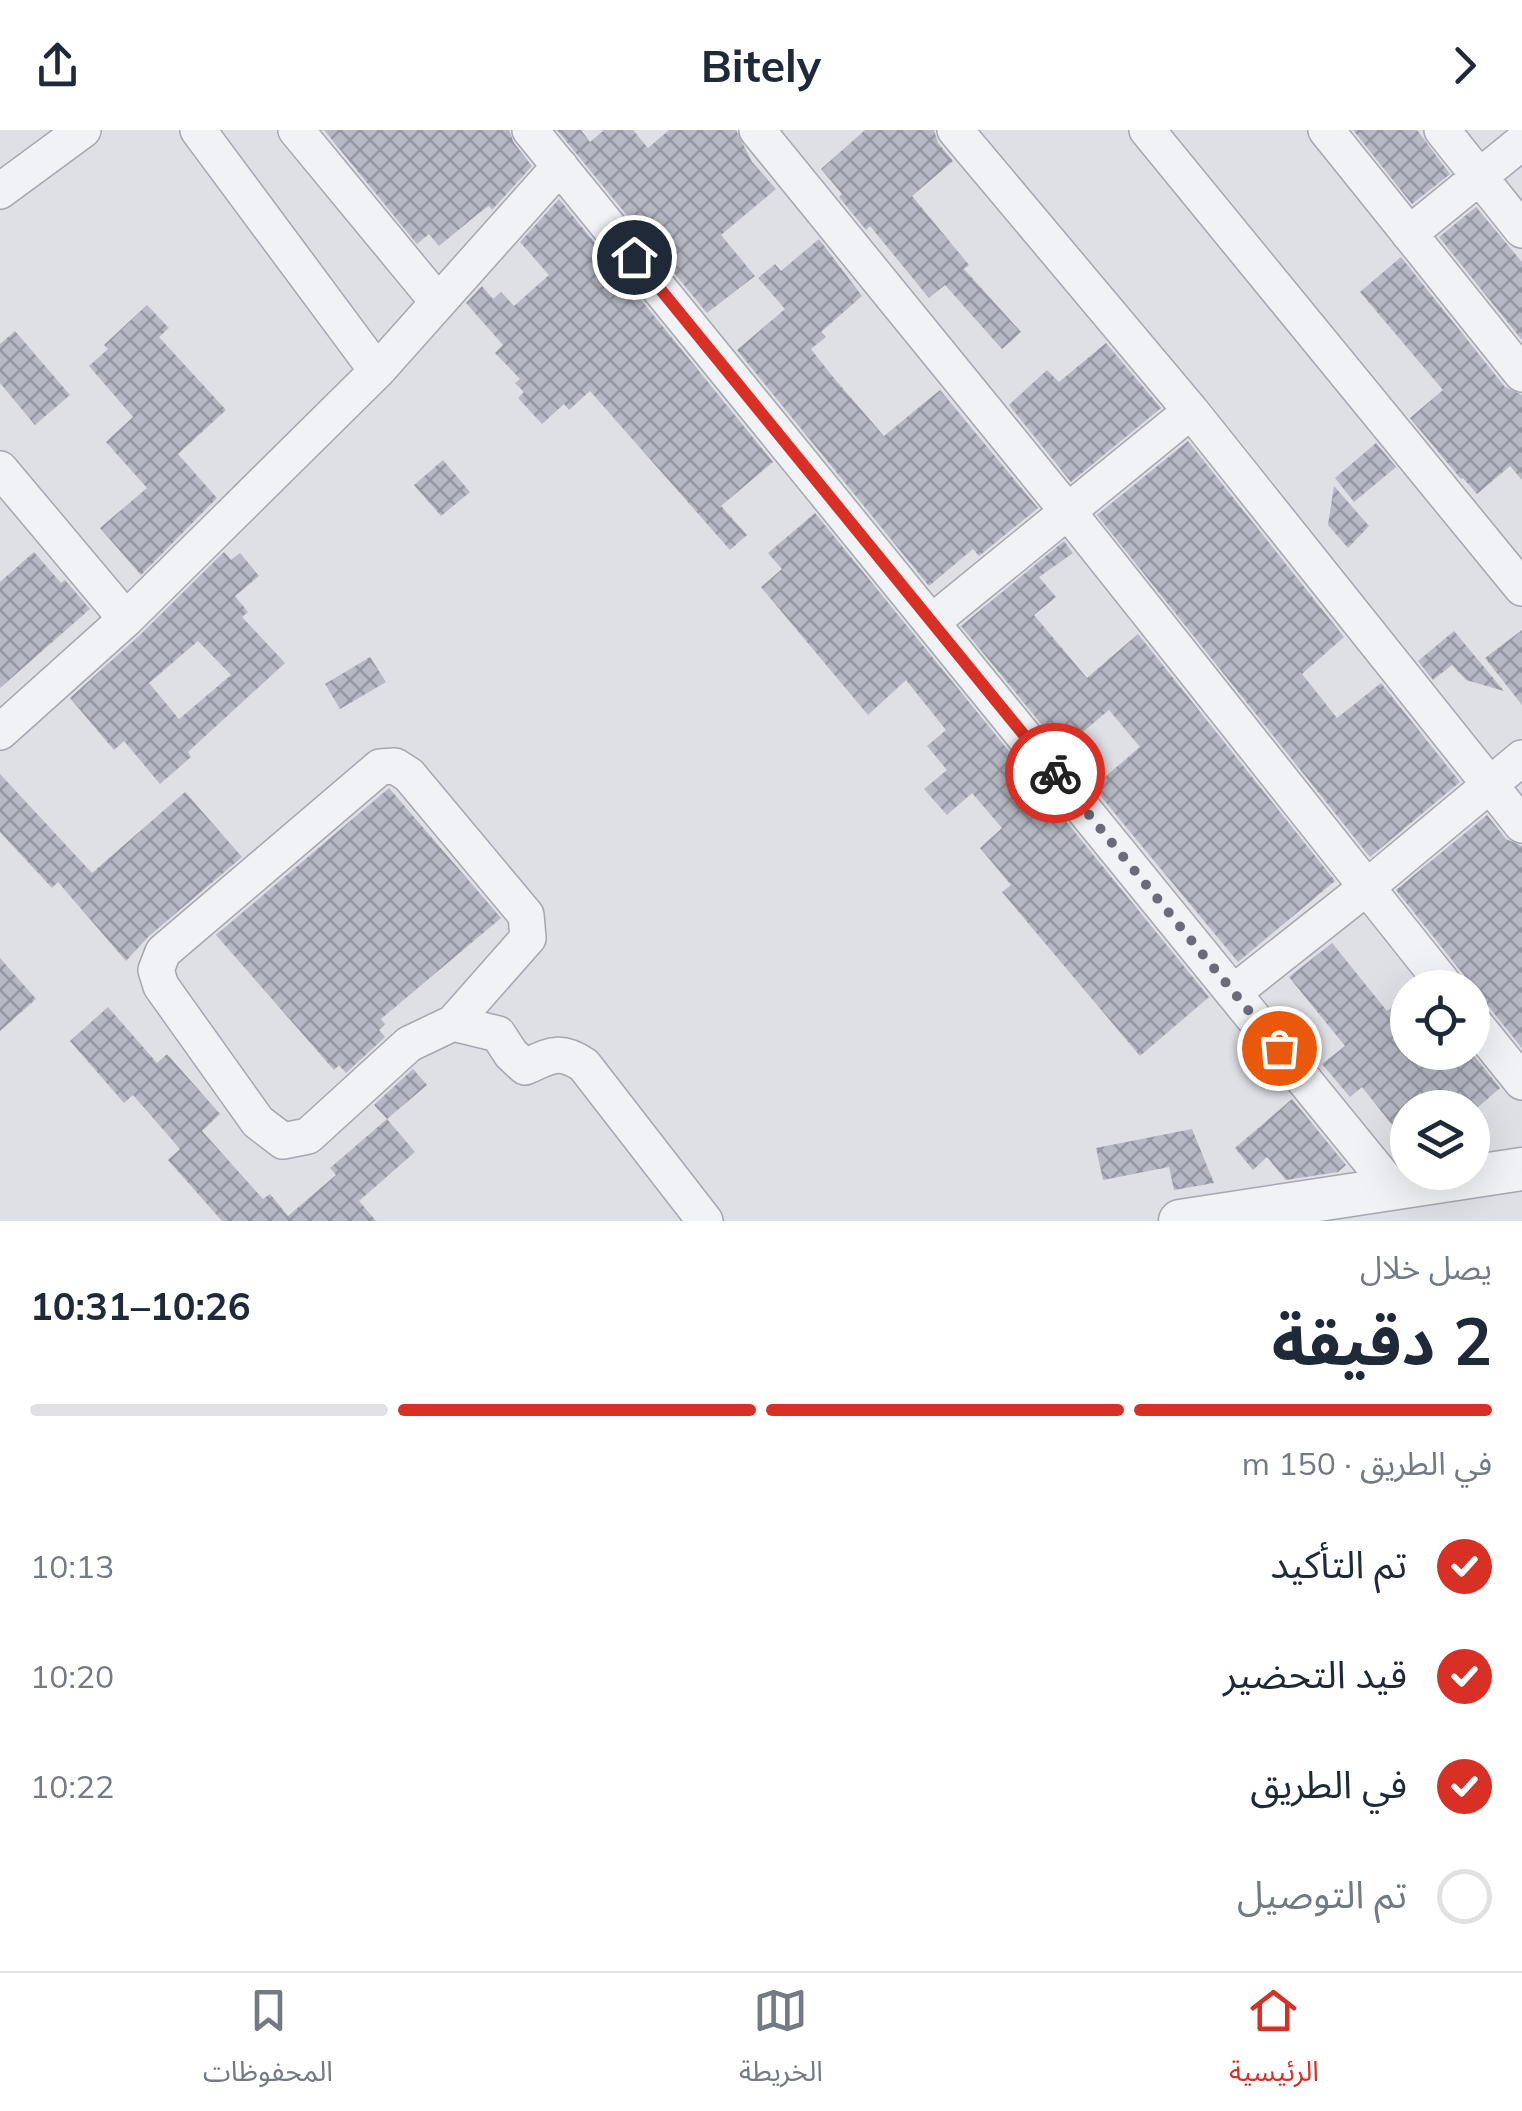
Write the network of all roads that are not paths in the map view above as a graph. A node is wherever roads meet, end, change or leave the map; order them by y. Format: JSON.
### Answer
{"nodes":[{"id":1,"x":83,"y":130,"type":"edge"},
{"id":2,"x":198,"y":130,"type":"edge"},
{"id":3,"x":296,"y":130,"type":"edge"},
{"id":4,"x":530,"y":130,"type":"edge"},
{"id":5,"x":757,"y":130,"type":"edge"},
{"id":6,"x":955,"y":130,"type":"edge"},
{"id":7,"x":1146,"y":130,"type":"edge"},
{"id":8,"x":1326,"y":130,"type":"edge"},
{"id":9,"x":1442,"y":130,"type":"edge"},
{"id":10,"x":1522,"y":142,"type":"edge"},
{"id":11,"x":560,"y":166,"type":"junction"},
{"id":12,"x":1480,"y":177,"type":"junction"},
{"id":13,"x":0,"y":191,"type":"edge"},
{"id":14,"x":1522,"y":230,"type":"edge"},
{"id":15,"x":1410,"y":234,"type":"junction"},
{"id":16,"x":438,"y":302,"type":"junction"},
{"id":17,"x":377,"y":371,"type":"junction"},
{"id":18,"x":1522,"y":374,"type":"edge"},
{"id":19,"x":1190,"y":411,"type":"junction"},
{"id":20,"x":0,"y":469,"type":"edge"},
{"id":21,"x":1069,"y":513,"type":"junction"},
{"id":22,"x":1522,"y":588,"type":"edge"},
{"id":23,"x":126,"y":620,"type":"junction"},
{"id":24,"x":932,"y":622,"type":"junction"},
{"id":25,"x":0,"y":732,"type":"edge"},
{"id":26,"x":1522,"y":758,"type":"edge"},
{"id":27,"x":1489,"y":784,"type":"junction"},
{"id":28,"x":1522,"y":825,"type":"edge"},
{"id":29,"x":1367,"y":888,"type":"junction"},
{"id":30,"x":1433,"y":970,"type":"edge"},
{"id":31,"x":1234,"y":992,"type":"junction"},
{"id":32,"x":453,"y":1023,"type":"junction"},
{"id":33,"x":1490,"y":1042,"type":"edge"},
{"id":34,"x":1522,"y":1082,"type":"edge"},
{"id":35,"x":1522,"y":1169,"type":"edge"},
{"id":36,"x":1490,"y":1174,"type":"edge"},
{"id":37,"x":1390,"y":1185,"type":"edge"},
{"id":38,"x":1390,"y":1189,"type":"edge"},
{"id":39,"x":1199,"y":1220,"type":"edge"},
{"id":40,"x":705,"y":1221,"type":"edge"}],
"edges":[{"from":1,"to":13,"type":"street"},
{"from":2,"to":17,"type":"street"},
{"from":3,"to":16,"type":"street"},
{"from":4,"to":11,"type":"street"},
{"from":5,"to":21,"type":"street"},
{"from":6,"to":19,"type":"street"},
{"from":7,"to":22,"type":"street"},
{"from":8,"to":15,"type":"street"},
{"from":9,"to":12,"type":"street"},
{"from":10,"to":12,"type":"street"},
{"from":11,"to":16,"type":"street"},
{"from":11,"to":24,"type":"street"},
{"from":12,"to":14,"type":"street"},
{"from":12,"to":15,"type":"street"},
{"from":15,"to":18,"type":"street"},
{"from":16,"to":17,"type":"street"},
{"from":17,"to":23,"type":"street"},
{"from":19,"to":21,"type":"street"},
{"from":19,"to":27,"type":"street"},
{"from":20,"to":23,"type":"street"},
{"from":21,"to":24,"type":"street"},
{"from":21,"to":29,"type":"street"},
{"from":23,"to":25,"type":"street"},
{"from":24,"to":31,"type":"street"},
{"from":26,"to":27,"type":"street"},
{"from":27,"to":28,"type":"street"},
{"from":27,"to":29,"type":"street"},
{"from":29,"to":30,"type":"street"},
{"from":29,"to":31,"type":"street"},
{"from":31,"to":37,"type":"street"},
{"from":32,"to":32,"type":"street"},
{"from":32,"to":40,"type":"street"},
{"from":33,"to":34,"type":"street"},
{"from":35,"to":36,"type":"street"},
{"from":38,"to":39,"type":"street"}]}
